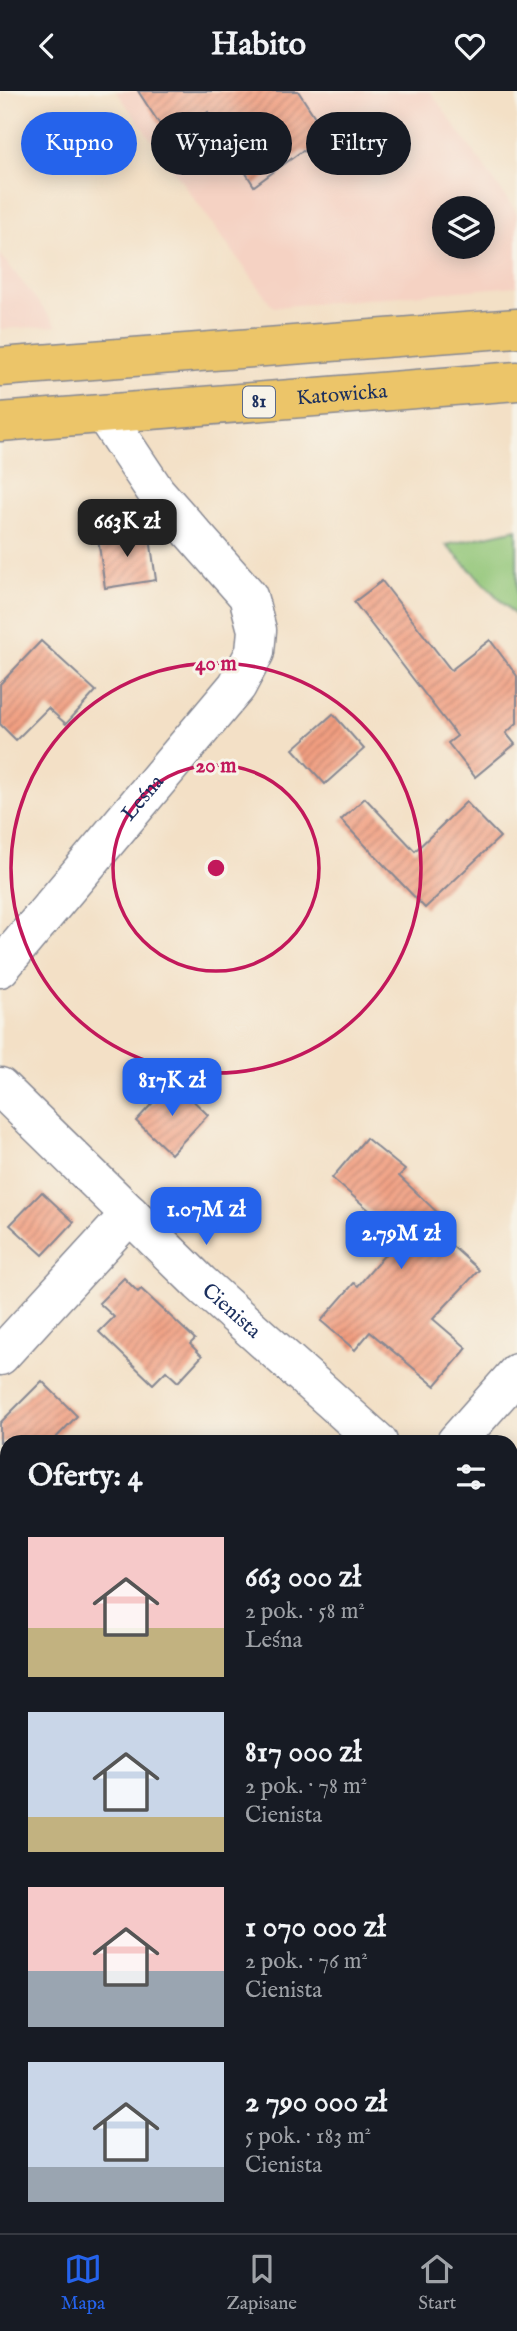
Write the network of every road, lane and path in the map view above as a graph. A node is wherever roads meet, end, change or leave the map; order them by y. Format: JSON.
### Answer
{"nodes":[{"id":1,"x":517,"y":328,"type":"edge"},
{"id":2,"x":0,"y":367,"type":"edge"},
{"id":3,"x":517,"y":381,"type":"edge"},
{"id":4,"x":104,"y":414,"type":"junction"},
{"id":5,"x":0,"y":422,"type":"edge"},
{"id":6,"x":0,"y":968,"type":"edge"},
{"id":7,"x":0,"y":1087,"type":"edge"},
{"id":8,"x":130,"y":1213,"type":"junction"},
{"id":9,"x":0,"y":1356,"type":"edge"},
{"id":10,"x":517,"y":1373,"type":"edge"},
{"id":11,"x":370,"y":1435,"type":"edge"},
{"id":12,"x":462,"y":1435,"type":"edge"}],
"edges":[{"from":1,"to":2,"type":"main road"},
{"from":3,"to":4,"type":"main road","name":"Katowicka","number":"81"},
{"from":4,"to":5,"type":"main road","name":"Katowicka","number":"81"},
{"from":4,"to":6,"type":"street","name":"Leśna"},
{"from":7,"to":8,"type":"street","name":"Cienista"},
{"from":8,"to":9,"type":"street"},
{"from":8,"to":11,"type":"street","name":"Cienista"},
{"from":10,"to":12,"type":"street"}]}
